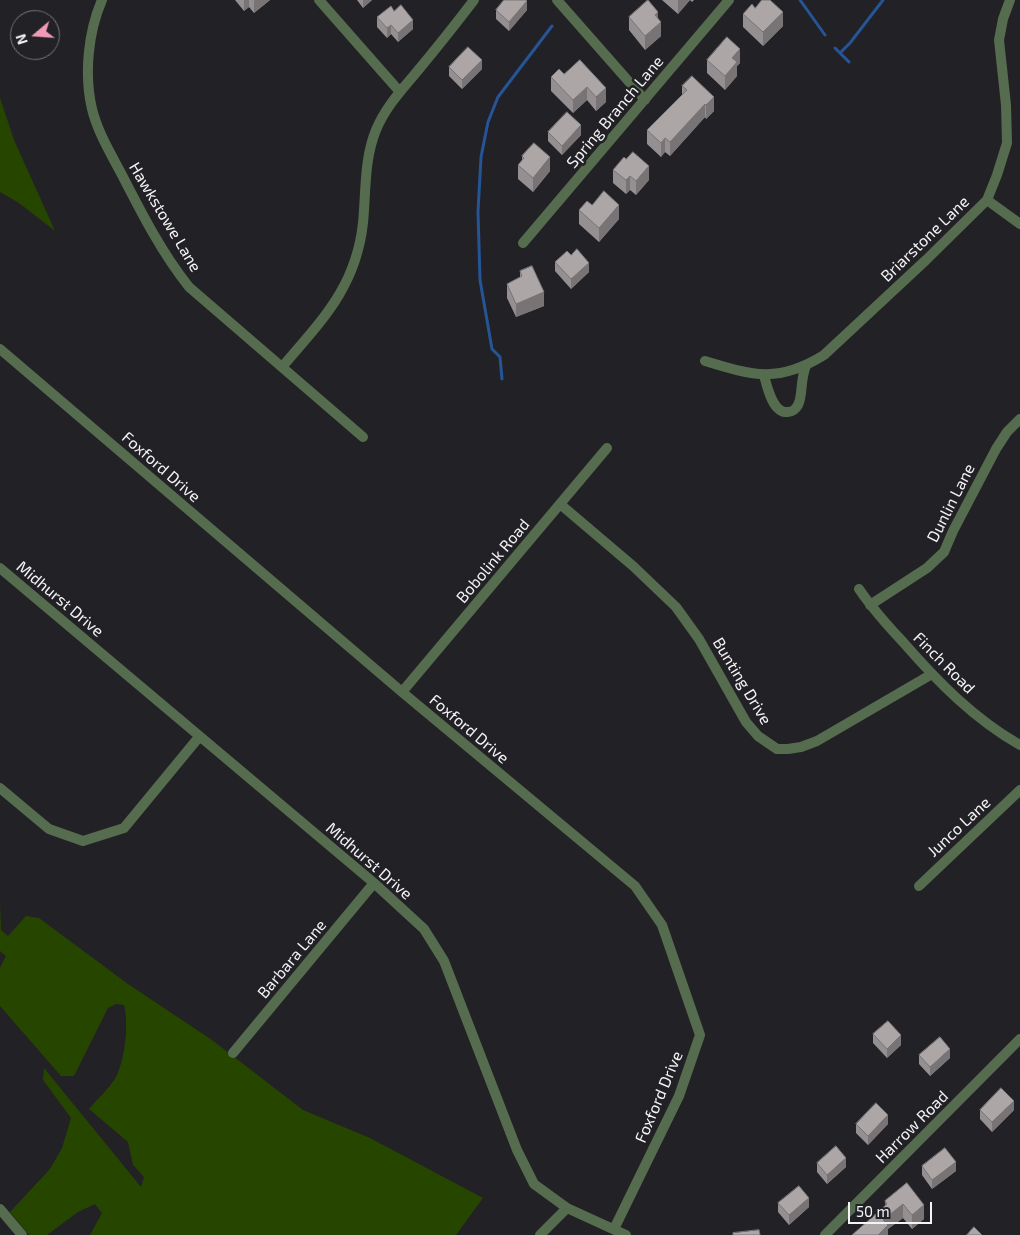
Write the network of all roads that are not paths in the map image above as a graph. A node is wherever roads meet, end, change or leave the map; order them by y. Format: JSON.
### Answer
{"nodes":[{"id":1,"x":102,"y":0,"type":"edge"},
{"id":2,"x":319,"y":0,"type":"edge"},
{"id":3,"x":474,"y":0,"type":"edge"},
{"id":4,"x":557,"y":0,"type":"edge"},
{"id":5,"x":729,"y":0,"type":"edge"},
{"id":6,"x":1010,"y":0,"type":"edge"},
{"id":7,"x":400,"y":92,"type":"junction"},
{"id":8,"x":645,"y":100,"type":"junction"},
{"id":9,"x":987,"y":200,"type":"junction"},
{"id":10,"x":1020,"y":224,"type":"edge"},
{"id":11,"x":523,"y":242,"type":"dead end"},
{"id":12,"x":0,"y":349,"type":"edge"},
{"id":13,"x":705,"y":362,"type":"dead end"},
{"id":14,"x":283,"y":366,"type":"junction"},
{"id":15,"x":806,"y":366,"type":"junction"},
{"id":16,"x":764,"y":375,"type":"junction"},
{"id":17,"x":1020,"y":420,"type":"edge"},
{"id":18,"x":363,"y":437,"type":"dead end"},
{"id":19,"x":607,"y":448,"type":"dead end"},
{"id":20,"x":560,"y":504,"type":"junction"},
{"id":21,"x":0,"y":568,"type":"edge"},
{"id":22,"x":859,"y":589,"type":"dead end"},
{"id":23,"x":870,"y":605,"type":"junction"},
{"id":24,"x":932,"y":674,"type":"junction"},
{"id":25,"x":402,"y":692,"type":"junction"},
{"id":26,"x":199,"y":737,"type":"junction"},
{"id":27,"x":1020,"y":745,"type":"edge"},
{"id":28,"x":0,"y":788,"type":"edge"},
{"id":29,"x":1020,"y":790,"type":"edge"},
{"id":30,"x":374,"y":883,"type":"junction"},
{"id":31,"x":919,"y":886,"type":"dead end"},
{"id":32,"x":1020,"y":1039,"type":"edge"},
{"id":33,"x":234,"y":1053,"type":"dead end"},
{"id":34,"x":567,"y":1208,"type":"junction"},
{"id":35,"x":1,"y":1211,"type":"edge"},
{"id":36,"x":614,"y":1229,"type":"junction"},
{"id":37,"x":22,"y":1235,"type":"edge"},
{"id":38,"x":540,"y":1235,"type":"edge"},
{"id":39,"x":626,"y":1235,"type":"edge"},
{"id":40,"x":825,"y":1235,"type":"edge"}],
"edges":[{"from":1,"to":14,"type":"street","name":"Hawkstowe Lane"},
{"from":2,"to":7,"type":"street"},
{"from":3,"to":7,"type":"street"},
{"from":4,"to":8,"type":"street"},
{"from":5,"to":8,"type":"street","name":"Spring Branch Lane"},
{"from":6,"to":9,"type":"street","name":"Briarstone Lane"},
{"from":7,"to":14,"type":"street"},
{"from":8,"to":11,"type":"street","name":"Spring Branch Lane"},
{"from":9,"to":10,"type":"street"},
{"from":9,"to":15,"type":"street","name":"Briarstone Lane"},
{"from":12,"to":25,"type":"street","name":"Foxford Drive"},
{"from":13,"to":16,"type":"street","name":"Briarstone Lane"},
{"from":14,"to":18,"type":"street","name":"Hawkstowe Lane"},
{"from":15,"to":16,"type":"street","name":"Briarstone Lane"},
{"from":15,"to":16,"type":"street"},
{"from":17,"to":23,"type":"street","name":"Dunlin Lane"},
{"from":19,"to":20,"type":"street","name":"Bobolink Road"},
{"from":20,"to":24,"type":"street","name":"Bunting Drive"},
{"from":20,"to":25,"type":"street","name":"Bobolink Road"},
{"from":21,"to":26,"type":"street","name":"Midhurst Drive"},
{"from":22,"to":23,"type":"street","name":"Finch Road"},
{"from":23,"to":24,"type":"street","name":"Finch Road"},
{"from":24,"to":27,"type":"street","name":"Finch Road"},
{"from":25,"to":36,"type":"street","name":"Foxford Drive"},
{"from":26,"to":28,"type":"street"},
{"from":26,"to":30,"type":"street","name":"Midhurst Drive"},
{"from":29,"to":31,"type":"street","name":"Junco Lane"},
{"from":30,"to":33,"type":"street","name":"Barbara Lane"},
{"from":30,"to":34,"type":"street","name":"Midhurst Drive"},
{"from":32,"to":40,"type":"street","name":"Harrow Road"},
{"from":34,"to":36,"type":"street","name":"Midhurst Drive"},
{"from":34,"to":38,"type":"street"},
{"from":35,"to":37,"type":"street"},
{"from":36,"to":39,"type":"street","name":"Midhurst Drive"}]}
